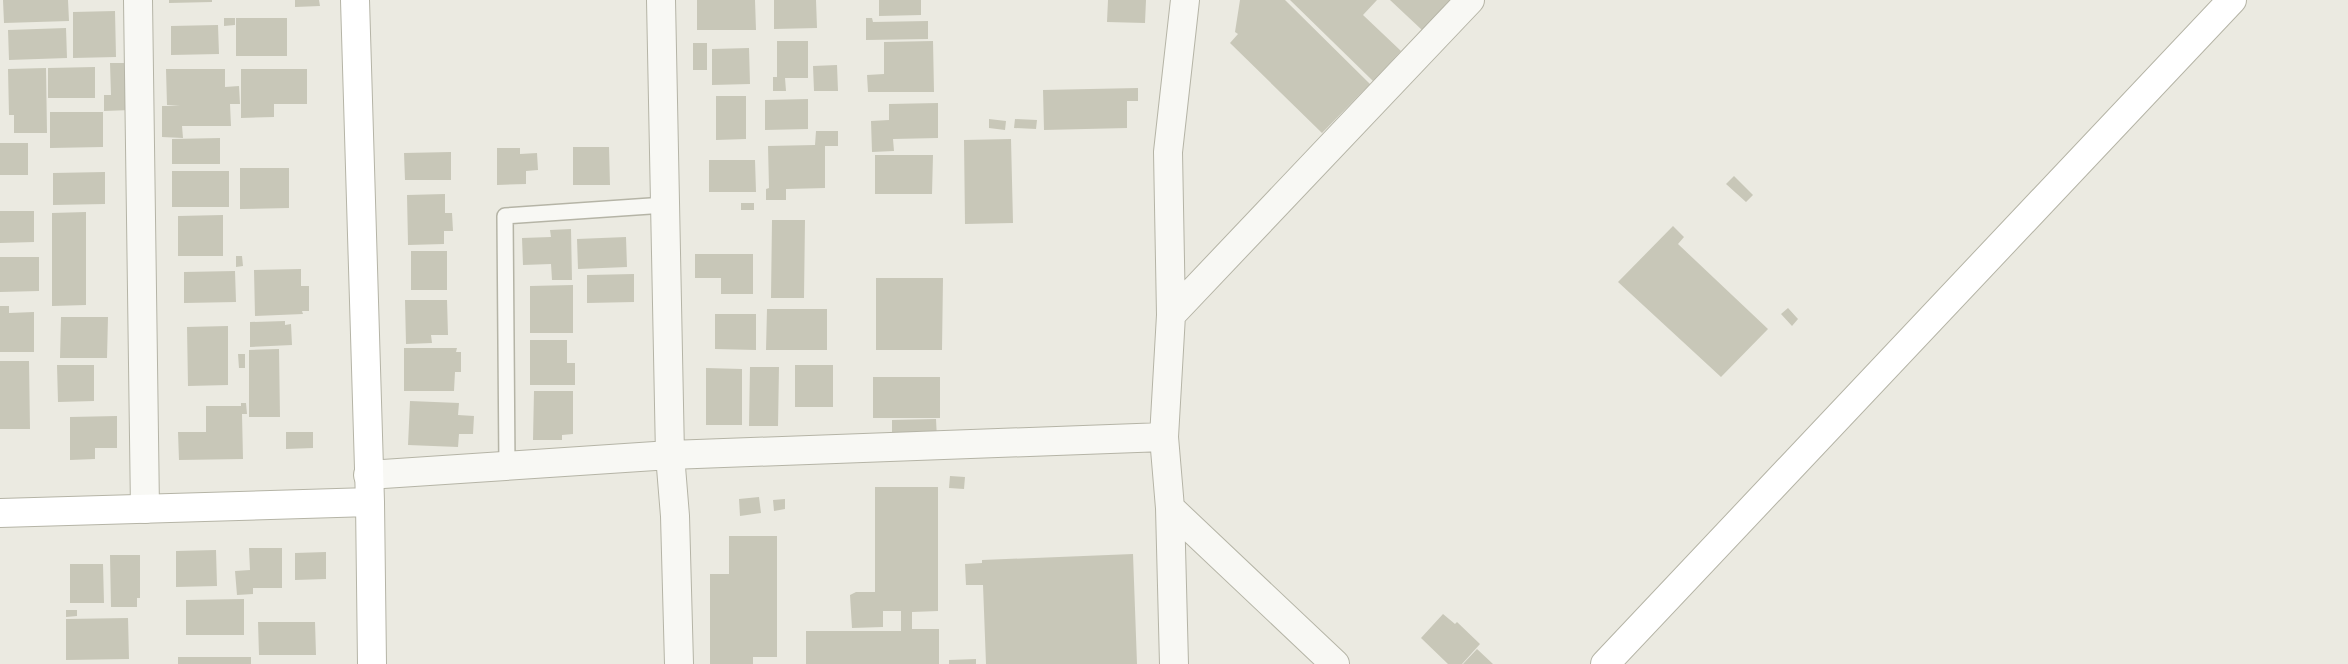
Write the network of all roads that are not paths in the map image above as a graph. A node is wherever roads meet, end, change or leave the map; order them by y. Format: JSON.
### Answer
{"nodes":[{"id":1,"x":138,"y":0,"type":"edge"},
{"id":2,"x":355,"y":0,"type":"edge"},
{"id":3,"x":661,"y":0,"type":"edge"},
{"id":4,"x":1185,"y":0,"type":"edge"},
{"id":5,"x":1470,"y":0,"type":"edge"},
{"id":6,"x":2232,"y":0,"type":"edge"},
{"id":7,"x":665,"y":205,"type":"junction"},
{"id":8,"x":1171,"y":315,"type":"junction"},
{"id":9,"x":1164,"y":437,"type":"junction"},
{"id":10,"x":670,"y":455,"type":"junction"},
{"id":11,"x":507,"y":466,"type":"junction"},
{"id":12,"x":368,"y":475,"type":"junction"},
{"id":13,"x":370,"y":502,"type":"junction"},
{"id":14,"x":1170,"y":508,"type":"junction"},
{"id":15,"x":145,"y":509,"type":"junction"},
{"id":16,"x":0,"y":513,"type":"edge"},
{"id":17,"x":372,"y":664,"type":"edge"},
{"id":18,"x":680,"y":664,"type":"edge"},
{"id":19,"x":1174,"y":664,"type":"edge"},
{"id":20,"x":1335,"y":664,"type":"edge"},
{"id":21,"x":1605,"y":664,"type":"edge"}],
"edges":[{"from":1,"to":15,"type":"street"},
{"from":2,"to":12,"type":"street"},
{"from":3,"to":7,"type":"street"},
{"from":4,"to":8,"type":"street"},
{"from":5,"to":8,"type":"street"},
{"from":6,"to":21,"type":"street"},
{"from":7,"to":10,"type":"street"},
{"from":7,"to":11,"type":"lane"},
{"from":8,"to":9,"type":"street"},
{"from":9,"to":10,"type":"street"},
{"from":9,"to":14,"type":"street"},
{"from":10,"to":11,"type":"street"},
{"from":10,"to":18,"type":"street"},
{"from":11,"to":12,"type":"street"},
{"from":12,"to":13,"type":"street"},
{"from":13,"to":15,"type":"street"},
{"from":13,"to":17,"type":"street"},
{"from":14,"to":19,"type":"street"},
{"from":14,"to":20,"type":"street"},
{"from":15,"to":16,"type":"street"}]}
